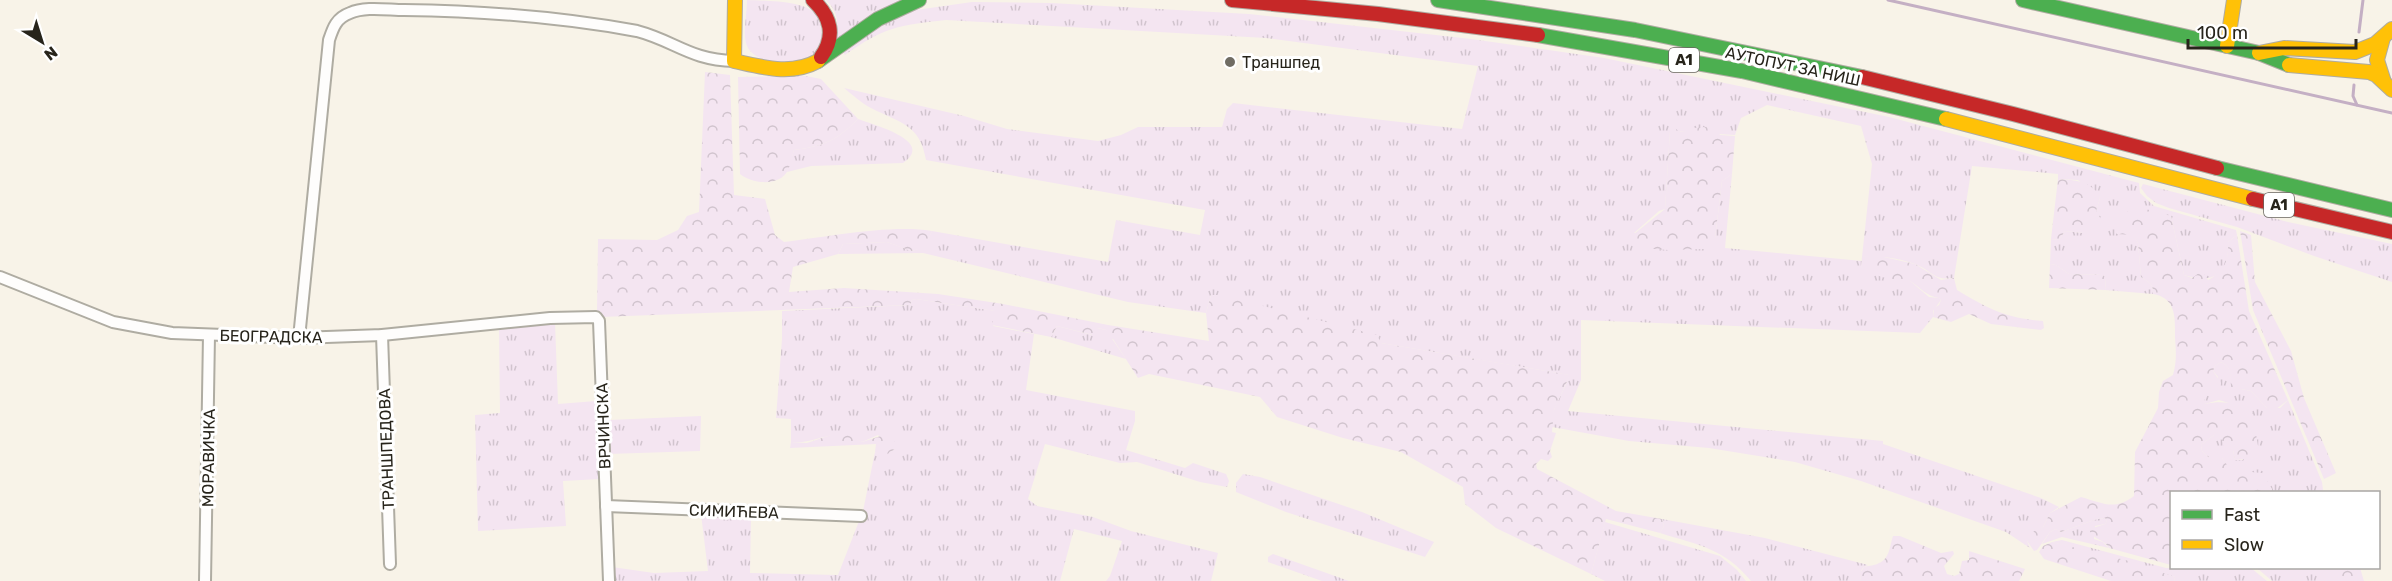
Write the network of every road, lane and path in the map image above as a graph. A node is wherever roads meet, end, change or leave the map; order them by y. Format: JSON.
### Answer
{"nodes":[{"id":1,"x":735,"y":0,"type":"edge"},
{"id":2,"x":813,"y":0,"type":"edge"},
{"id":3,"x":920,"y":0,"type":"edge"},
{"id":4,"x":1232,"y":0,"type":"edge"},
{"id":5,"x":1438,"y":0,"type":"edge"},
{"id":6,"x":2023,"y":0,"type":"edge"},
{"id":7,"x":2234,"y":0,"type":"edge"},
{"id":8,"x":2388,"y":34,"type":"edge"},
{"id":9,"x":2227,"y":46,"type":"junction"},
{"id":10,"x":2259,"y":53,"type":"junction"},
{"id":11,"x":734,"y":61,"type":"junction"},
{"id":12,"x":818,"y":61,"type":"junction"},
{"id":13,"x":2388,"y":86,"type":"edge"},
{"id":14,"x":2392,"y":210,"type":"edge"},
{"id":15,"x":2392,"y":232,"type":"edge"},
{"id":16,"x":0,"y":277,"type":"edge"},
{"id":17,"x":550,"y":318,"type":"joint"},
{"id":18,"x":209,"y":335,"type":"junction"},
{"id":19,"x":382,"y":335,"type":"junction"},
{"id":20,"x":299,"y":338,"type":"junction"},
{"id":21,"x":606,"y":506,"type":"junction"},
{"id":22,"x":861,"y":516,"type":"dead end"},
{"id":23,"x":390,"y":564,"type":"dead end"},
{"id":24,"x":205,"y":581,"type":"edge"},
{"id":25,"x":609,"y":581,"type":"edge"}],
"edges":[{"from":1,"to":11,"type":"main road"},
{"from":2,"to":12,"type":"main road"},
{"from":3,"to":12,"type":"main road"},
{"from":4,"to":15,"type":"main road","name":"АУТОПУТ ЗА НИШ","number":"A1"},
{"from":5,"to":14,"type":"main road","name":"АУТОПУТ ЗА НИШ","number":"A1"},
{"from":6,"to":9,"type":"main road"},
{"from":7,"to":9,"type":"main road"},
{"from":8,"to":10,"type":"main road"},
{"from":8,"to":13,"type":"main road"},
{"from":9,"to":10,"type":"main road"},
{"from":10,"to":13,"type":"main road"},
{"from":11,"to":12,"type":"main road"},
{"from":11,"to":20,"type":"street"},
{"from":16,"to":18,"type":"street","name":"БЕОГРАДСКА"},
{"from":17,"to":19,"type":"street","name":"БЕОГРАДСКА"},
{"from":17,"to":21,"type":"street","name":"ВРЧИНСКА"},
{"from":18,"to":20,"type":"street","name":"БЕОГРАДСКА"},
{"from":18,"to":24,"type":"street","name":"МОРАВИЧКА"},
{"from":19,"to":20,"type":"street","name":"БЕОГРАДСКА"},
{"from":19,"to":23,"type":"street","name":"ТРАНШПЕДОВА"},
{"from":21,"to":22,"type":"street","name":"СИМИЋЕВА"},
{"from":21,"to":25,"type":"street","name":"ВРЧИНСКА"}]}
